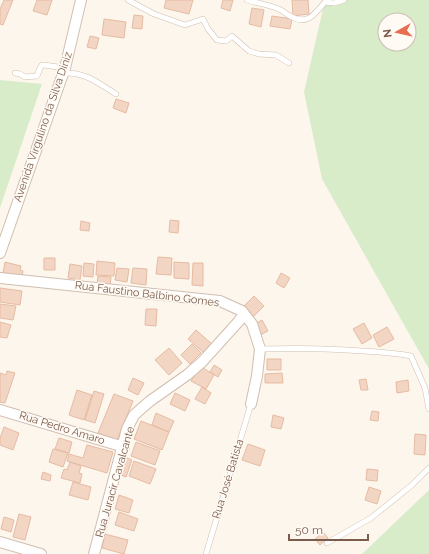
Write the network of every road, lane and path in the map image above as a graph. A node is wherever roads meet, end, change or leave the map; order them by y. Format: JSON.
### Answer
{"nodes":[{"id":1,"x":81,"y":0,"type":"edge"},
{"id":2,"x":128,"y":0,"type":"edge"},
{"id":3,"x":246,"y":0,"type":"edge"},
{"id":4,"x":344,"y":0,"type":"edge"},
{"id":5,"x":290,"y":63,"type":"dead end"},
{"id":6,"x":64,"y":70,"type":"junction"},
{"id":7,"x":15,"y":73,"type":"dead end"},
{"id":8,"x":116,"y":94,"type":"dead end"},
{"id":9,"x":0,"y":253,"type":"edge"},
{"id":10,"x":0,"y":278,"type":"edge"},
{"id":11,"x":244,"y":314,"type":"junction"},
{"id":12,"x":260,"y":349,"type":"junction"},
{"id":13,"x":250,"y":404,"type":"joint"},
{"id":14,"x":429,"y":409,"type":"edge"},
{"id":15,"x":0,"y":410,"type":"edge"},
{"id":16,"x":124,"y":447,"type":"junction"},
{"id":17,"x":429,"y":468,"type":"edge"},
{"id":18,"x":0,"y":542,"type":"edge"},
{"id":19,"x":327,"y":542,"type":"dead end"},
{"id":20,"x":41,"y":554,"type":"edge"},
{"id":21,"x":94,"y":554,"type":"edge"},
{"id":22,"x":206,"y":554,"type":"edge"}],
"edges":[{"from":1,"to":6,"type":"street","name":"Avenida Virgulino da Silva Diniz"},
{"from":2,"to":5,"type":"lane"},
{"from":3,"to":4,"type":"lane"},
{"from":6,"to":7,"type":"lane"},
{"from":6,"to":8,"type":"lane"},
{"from":6,"to":9,"type":"street","name":"Avenida Virgulino da Silva Diniz"},
{"from":10,"to":11,"type":"street","name":"Rua Faustino Balbino Gomes"},
{"from":11,"to":12,"type":"street","name":"Rua Faustino Balbino Gomes"},
{"from":11,"to":16,"type":"street","name":"Rua Juracir Cavalcante"},
{"from":12,"to":13,"type":"street","name":"Rua Faustino Balbino Gomes"},
{"from":12,"to":14,"type":"lane"},
{"from":13,"to":22,"type":"lane","name":"Rua José Batista"},
{"from":15,"to":16,"type":"street","name":"Rua Pedro Amaro"},
{"from":16,"to":21,"type":"street","name":"Rua Juracir Cavalcante"},
{"from":17,"to":19,"type":"lane"},
{"from":18,"to":20,"type":"street"}]}
